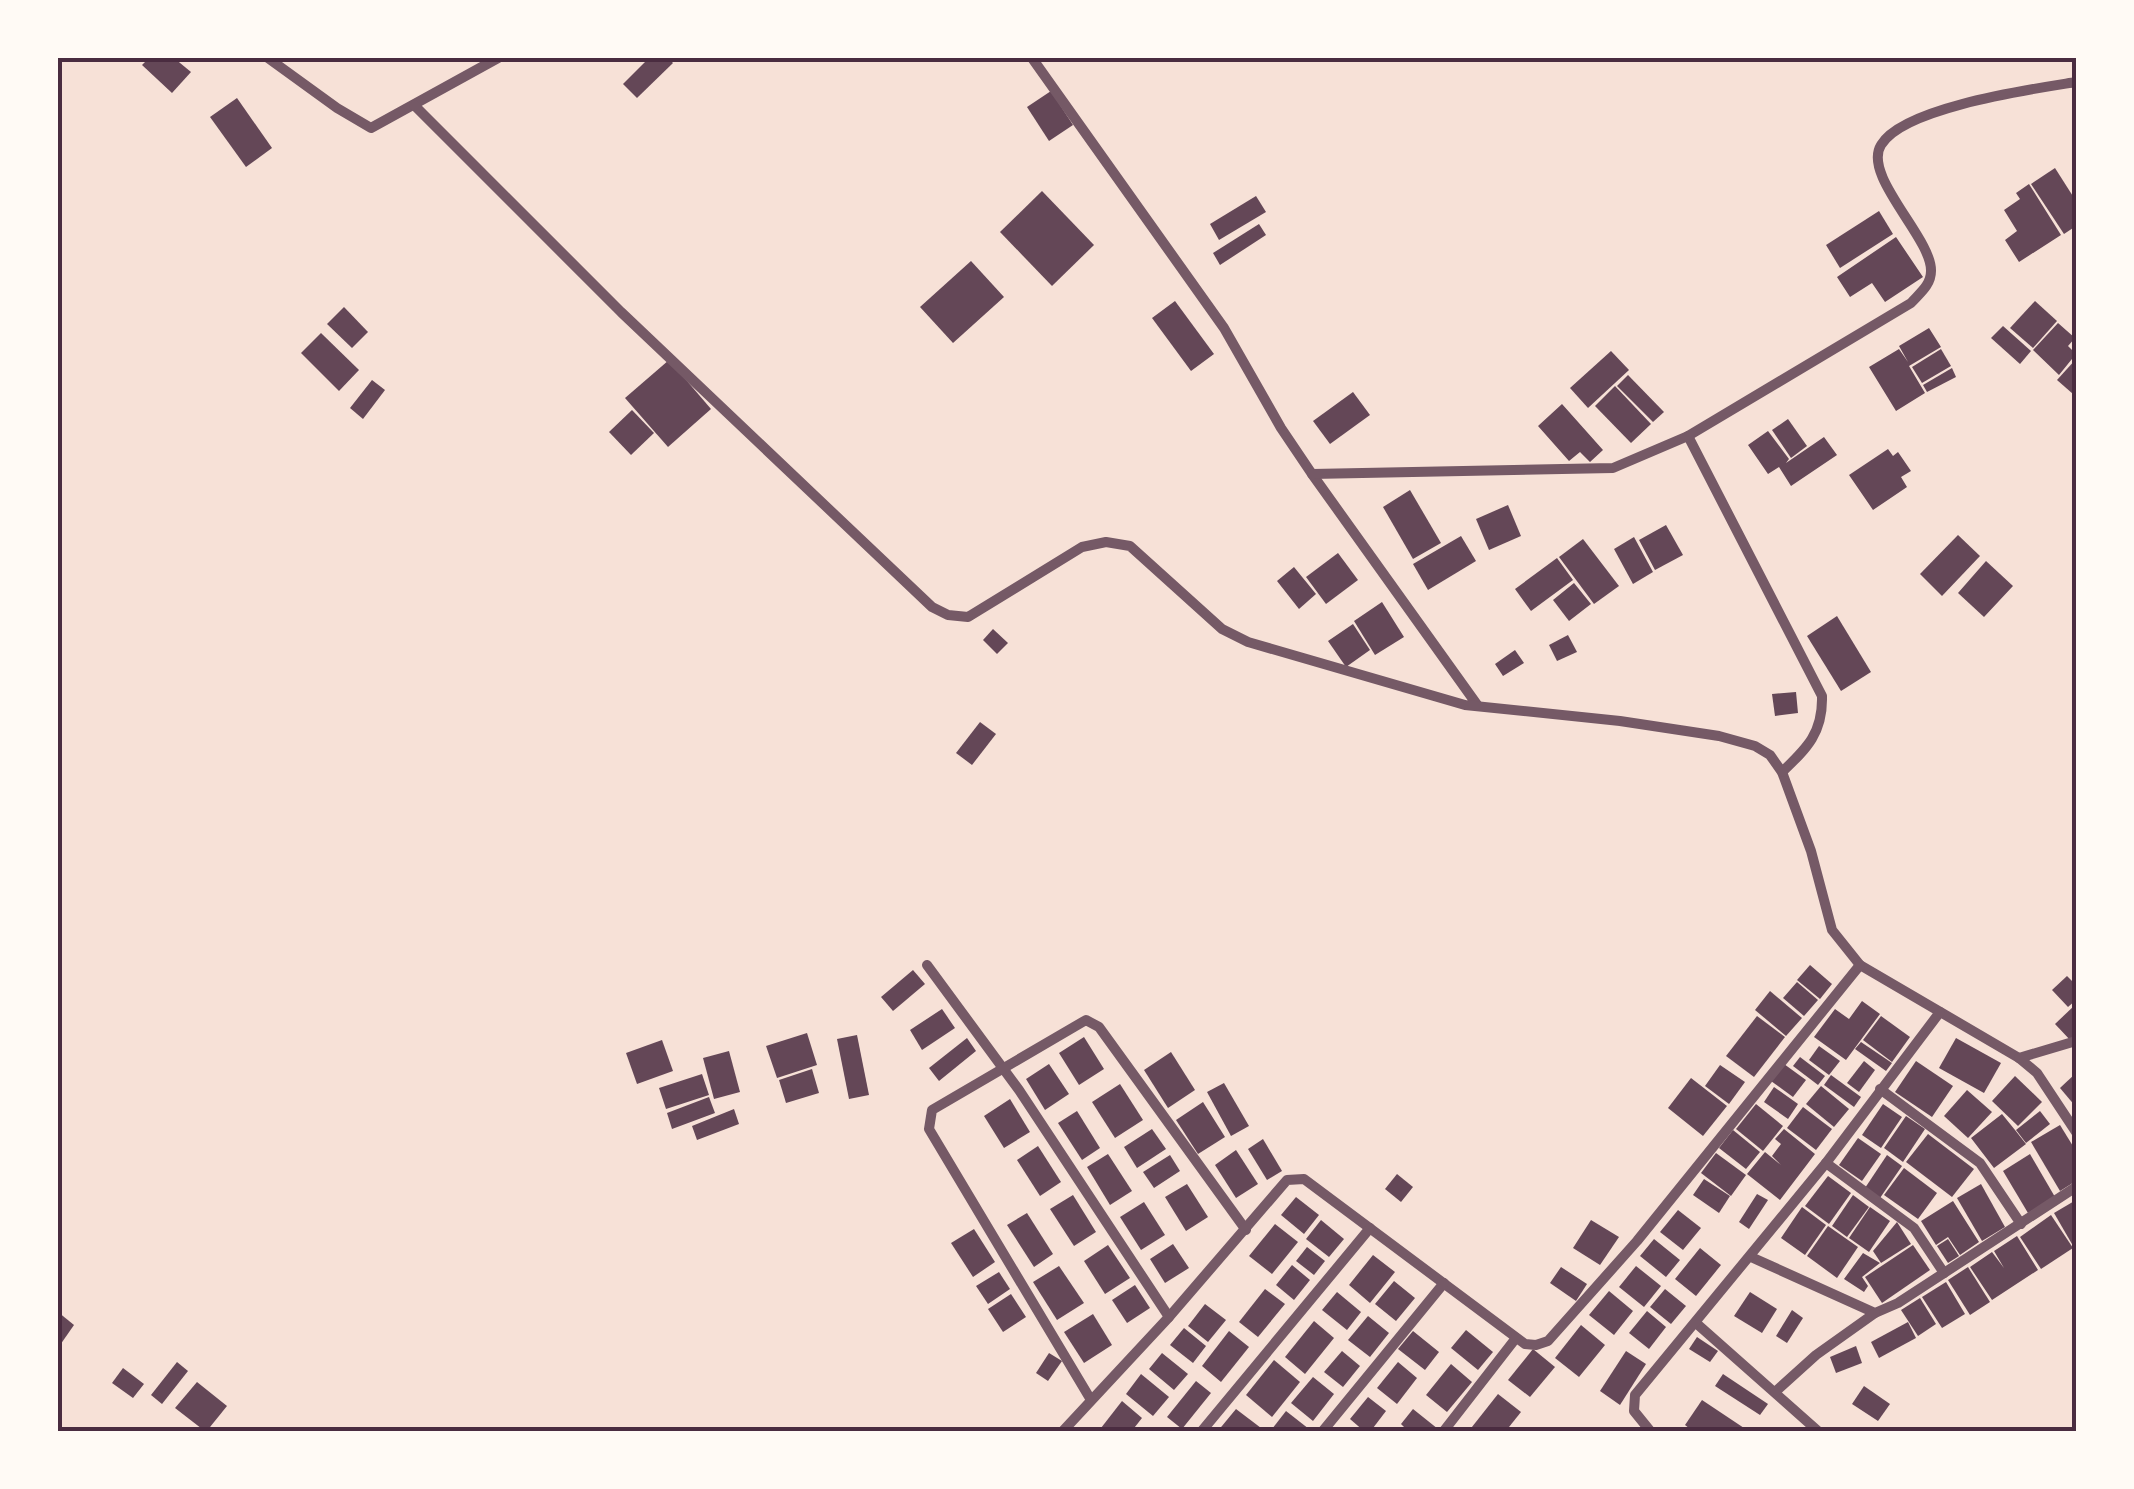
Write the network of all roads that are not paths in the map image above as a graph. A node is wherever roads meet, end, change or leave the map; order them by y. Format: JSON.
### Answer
{"nodes":[{"id":1,"x":268,"y":58,"type":"edge"},
{"id":2,"x":498,"y":58,"type":"edge"},
{"id":3,"x":1032,"y":58,"type":"edge"},
{"id":4,"x":2076,"y":82,"type":"edge"},
{"id":5,"x":414,"y":105,"type":"junction"},
{"id":6,"x":1688,"y":436,"type":"junction"},
{"id":7,"x":1312,"y":474,"type":"junction"},
{"id":8,"x":1478,"y":706,"type":"junction"},
{"id":9,"x":1782,"y":772,"type":"junction"},
{"id":10,"x":927,"y":965,"type":"dead end"},
{"id":11,"x":1860,"y":966,"type":"junction"},
{"id":12,"x":1940,"y":1012,"type":"junction"},
{"id":13,"x":2076,"y":1041,"type":"edge"},
{"id":14,"x":2020,"y":1058,"type":"junction"},
{"id":15,"x":1002,"y":1068,"type":"junction"},
{"id":16,"x":1880,"y":1089,"type":"junction"},
{"id":17,"x":2076,"y":1132,"type":"edge"},
{"id":18,"x":1826,"y":1164,"type":"junction"},
{"id":19,"x":2076,"y":1187,"type":"edge"},
{"id":20,"x":2022,"y":1224,"type":"junction"},
{"id":21,"x":1370,"y":1228,"type":"junction"},
{"id":22,"x":1246,"y":1230,"type":"junction"},
{"id":23,"x":1751,"y":1256,"type":"junction"},
{"id":24,"x":1944,"y":1273,"type":"junction"},
{"id":25,"x":1444,"y":1283,"type":"junction"},
{"id":26,"x":1875,"y":1313,"type":"junction"},
{"id":27,"x":1169,"y":1317,"type":"junction"},
{"id":28,"x":1696,"y":1323,"type":"junction"},
{"id":29,"x":1516,"y":1338,"type":"junction"},
{"id":30,"x":1775,"y":1392,"type":"junction"},
{"id":31,"x":1091,"y":1400,"type":"junction"},
{"id":32,"x":1062,"y":1432,"type":"edge"},
{"id":33,"x":1201,"y":1432,"type":"edge"},
{"id":34,"x":1322,"y":1432,"type":"edge"},
{"id":35,"x":1443,"y":1432,"type":"edge"},
{"id":36,"x":1650,"y":1432,"type":"edge"},
{"id":37,"x":1819,"y":1432,"type":"edge"}],
"edges":[{"from":1,"to":5,"type":"street"},
{"from":2,"to":5,"type":"street"},
{"from":3,"to":7,"type":"street"},
{"from":4,"to":6,"type":"street"},
{"from":5,"to":8,"type":"street"},
{"from":6,"to":7,"type":"street"},
{"from":6,"to":9,"type":"street"},
{"from":7,"to":8,"type":"street"},
{"from":8,"to":9,"type":"street"},
{"from":9,"to":11,"type":"street"},
{"from":10,"to":15,"type":"street"},
{"from":11,"to":12,"type":"street"},
{"from":11,"to":29,"type":"street"},
{"from":12,"to":14,"type":"street"},
{"from":12,"to":16,"type":"street"},
{"from":13,"to":14,"type":"street"},
{"from":14,"to":17,"type":"street"},
{"from":15,"to":22,"type":"street"},
{"from":15,"to":27,"type":"street"},
{"from":15,"to":31,"type":"street"},
{"from":16,"to":18,"type":"street"},
{"from":16,"to":20,"type":"street"},
{"from":18,"to":23,"type":"street"},
{"from":18,"to":24,"type":"street"},
{"from":19,"to":20,"type":"street"},
{"from":20,"to":24,"type":"street"},
{"from":21,"to":22,"type":"street"},
{"from":21,"to":25,"type":"street"},
{"from":21,"to":33,"type":"street"},
{"from":22,"to":27,"type":"street"},
{"from":23,"to":26,"type":"street"},
{"from":23,"to":28,"type":"street"},
{"from":24,"to":26,"type":"street"},
{"from":25,"to":29,"type":"street"},
{"from":25,"to":34,"type":"street"},
{"from":26,"to":30,"type":"street"},
{"from":27,"to":31,"type":"street"},
{"from":28,"to":30,"type":"street"},
{"from":28,"to":36,"type":"street"},
{"from":29,"to":35,"type":"street"},
{"from":30,"to":37,"type":"street"},
{"from":31,"to":32,"type":"street"}]}
